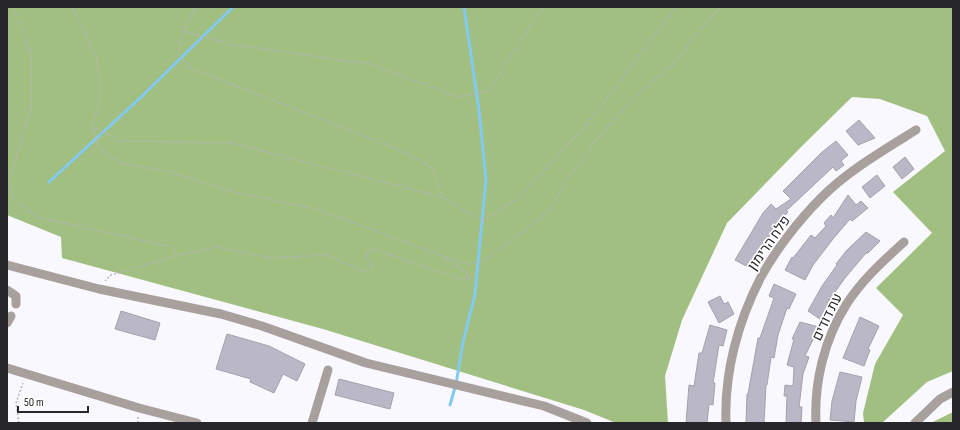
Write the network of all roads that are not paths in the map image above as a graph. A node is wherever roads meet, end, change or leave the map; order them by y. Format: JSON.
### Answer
{"nodes":[{"id":1,"x":916,"y":130,"type":"dead end"},
{"id":2,"x":904,"y":242,"type":"dead end"},
{"id":3,"x":7,"y":265,"type":"edge"},
{"id":4,"x":7,"y":290,"type":"edge"},
{"id":5,"x":16,"y":304,"type":"dead end"},
{"id":6,"x":7,"y":368,"type":"edge"},
{"id":7,"x":328,"y":370,"type":"dead end"},
{"id":8,"x":953,"y":392,"type":"edge"},
{"id":9,"x":197,"y":423,"type":"edge"},
{"id":10,"x":312,"y":423,"type":"edge"},
{"id":11,"x":587,"y":423,"type":"edge"},
{"id":12,"x":726,"y":423,"type":"edge"},
{"id":13,"x":816,"y":423,"type":"edge"},
{"id":14,"x":916,"y":423,"type":"edge"}],
"edges":[{"from":1,"to":12,"type":"street","name":"פלח הרימון"},
{"from":2,"to":13,"type":"street","name":"עת דודים"},
{"from":3,"to":11,"type":"street"},
{"from":4,"to":5,"type":"street"},
{"from":6,"to":9,"type":"street"},
{"from":7,"to":10,"type":"street"},
{"from":8,"to":14,"type":"street"}]}
